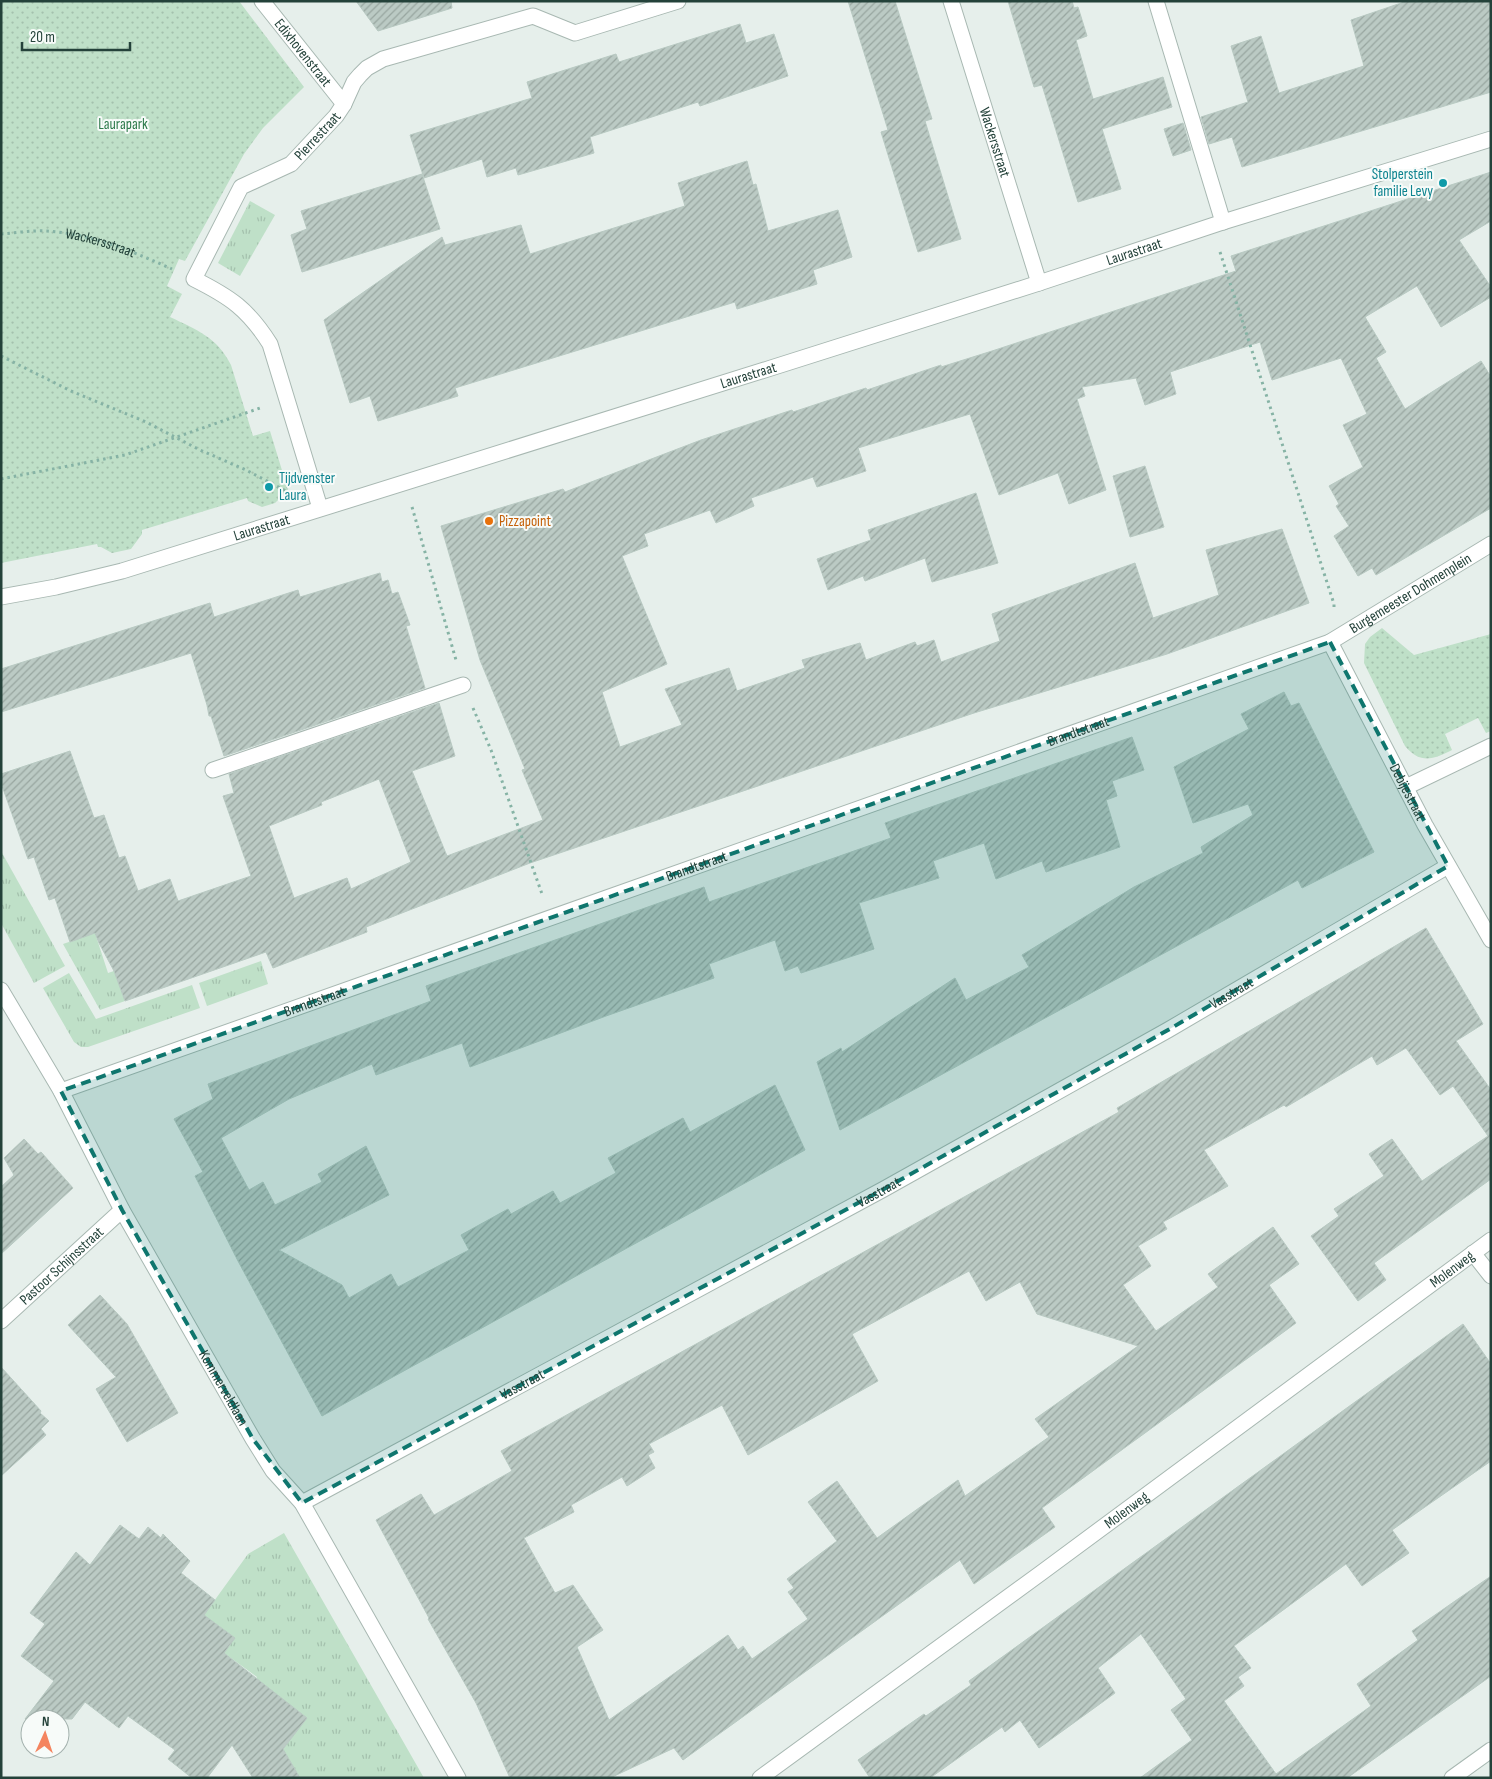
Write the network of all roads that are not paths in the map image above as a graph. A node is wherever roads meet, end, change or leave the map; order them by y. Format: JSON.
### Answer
{"nodes":[{"id":1,"x":262,"y":1,"type":"edge"},
{"id":2,"x":678,"y":1,"type":"edge"},
{"id":3,"x":951,"y":1,"type":"edge"},
{"id":4,"x":1156,"y":1,"type":"edge"},
{"id":5,"x":344,"y":104,"type":"junction"},
{"id":6,"x":1491,"y":139,"type":"edge"},
{"id":7,"x":1223,"y":222,"type":"junction"},
{"id":8,"x":1039,"y":283,"type":"junction"},
{"id":9,"x":320,"y":508,"type":"junction"},
{"id":10,"x":1491,"y":544,"type":"edge"},
{"id":11,"x":1,"y":597,"type":"edge"},
{"id":12,"x":1330,"y":642,"type":"junction"},
{"id":13,"x":463,"y":685,"type":"dead end"},
{"id":14,"x":1491,"y":746,"type":"edge"},
{"id":15,"x":212,"y":770,"type":"dead end"},
{"id":16,"x":1406,"y":787,"type":"junction"},
{"id":17,"x":1448,"y":866,"type":"junction"},
{"id":18,"x":1491,"y":940,"type":"edge"},
{"id":19,"x":1,"y":990,"type":"edge"},
{"id":20,"x":61,"y":1091,"type":"junction"},
{"id":21,"x":122,"y":1210,"type":"junction"},
{"id":22,"x":1491,"y":1240,"type":"edge"},
{"id":23,"x":1474,"y":1253,"type":"junction"},
{"id":24,"x":1491,"y":1276,"type":"edge"},
{"id":25,"x":1,"y":1321,"type":"edge"},
{"id":26,"x":302,"y":1503,"type":"junction"},
{"id":27,"x":1491,"y":1750,"type":"edge"},
{"id":28,"x":458,"y":1778,"type":"edge"},
{"id":29,"x":760,"y":1778,"type":"edge"},
{"id":30,"x":1452,"y":1778,"type":"edge"}],
"edges":[{"from":1,"to":5,"type":"street","name":"Edixhovenstraat"},
{"from":2,"to":5,"type":"street","name":"Pierrestraat"},
{"from":3,"to":8,"type":"street","name":"Wackersstraat"},
{"from":4,"to":7,"type":"street"},
{"from":5,"to":9,"type":"street","name":"Pierrestraat"},
{"from":6,"to":7,"type":"street","name":"Laurastraat"},
{"from":7,"to":8,"type":"street","name":"Laurastraat"},
{"from":8,"to":9,"type":"street","name":"Laurastraat"},
{"from":9,"to":11,"type":"street","name":"Laurastraat"},
{"from":10,"to":12,"type":"street","name":"Burgemeester Dohmenplein"},
{"from":12,"to":16,"type":"street","name":"Debijestraat"},
{"from":12,"to":20,"type":"street","name":"Brandtstraat"},
{"from":13,"to":15,"type":"street"},
{"from":14,"to":16,"type":"street"},
{"from":16,"to":17,"type":"street","name":"Debijestraat"},
{"from":17,"to":18,"type":"street","name":"Debijestraat"},
{"from":17,"to":26,"type":"street","name":"Vasstraat"},
{"from":19,"to":20,"type":"street","name":"Kommerveldlaan"},
{"from":20,"to":21,"type":"street","name":"Kommerveldlaan"},
{"from":21,"to":25,"type":"street","name":"Pastoor Schijnsstraat"},
{"from":21,"to":26,"type":"street","name":"Kommerveldlaan"},
{"from":22,"to":23,"type":"street","name":"Molenweg"},
{"from":23,"to":24,"type":"street"},
{"from":23,"to":29,"type":"street","name":"Molenweg"},
{"from":26,"to":28,"type":"street","name":"Kommerveldlaan"},
{"from":27,"to":30,"type":"street"}]}
